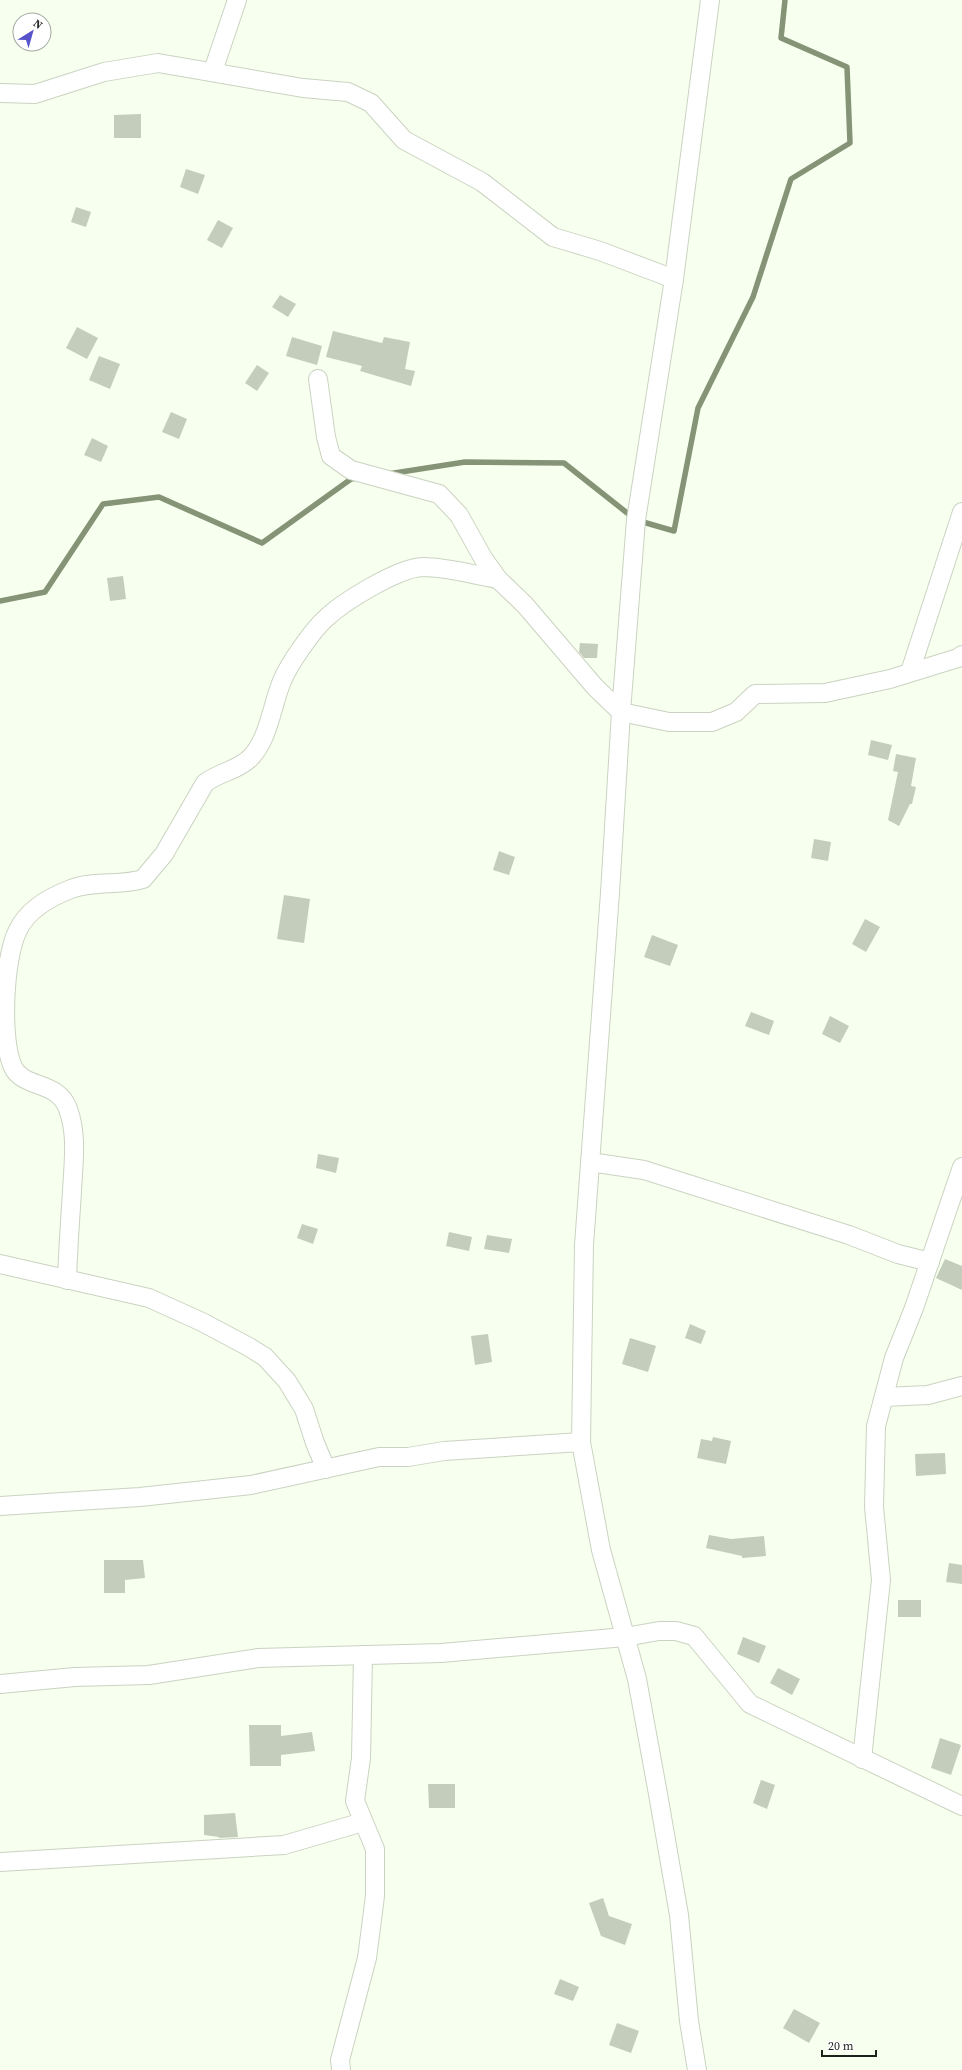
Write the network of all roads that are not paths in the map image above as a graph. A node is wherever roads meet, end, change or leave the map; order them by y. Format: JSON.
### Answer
{"nodes":[{"id":1,"x":237,"y":0,"type":"edge"},
{"id":2,"x":710,"y":0,"type":"edge"},
{"id":3,"x":213,"y":71,"type":"junction"},
{"id":4,"x":0,"y":93,"type":"edge"},
{"id":5,"x":674,"y":279,"type":"junction"},
{"id":6,"x":318,"y":379,"type":"dead end"},
{"id":7,"x":962,"y":512,"type":"edge"},
{"id":8,"x":498,"y":579,"type":"junction"},
{"id":9,"x":962,"y":655,"type":"edge"},
{"id":10,"x":910,"y":672,"type":"junction"},
{"id":11,"x":621,"y":712,"type":"junction"},
{"id":12,"x":590,"y":1162,"type":"junction"},
{"id":13,"x":962,"y":1167,"type":"edge"},
{"id":14,"x":930,"y":1262,"type":"junction"},
{"id":15,"x":0,"y":1264,"type":"edge"},
{"id":16,"x":67,"y":1280,"type":"junction"},
{"id":17,"x":962,"y":1386,"type":"edge"},
{"id":18,"x":884,"y":1397,"type":"junction"},
{"id":19,"x":581,"y":1442,"type":"junction"},
{"id":20,"x":326,"y":1468,"type":"junction"},
{"id":21,"x":0,"y":1506,"type":"edge"},
{"id":22,"x":625,"y":1637,"type":"junction"},
{"id":23,"x":364,"y":1655,"type":"junction"},
{"id":24,"x":0,"y":1684,"type":"edge"},
{"id":25,"x":862,"y":1759,"type":"junction"},
{"id":26,"x":962,"y":1806,"type":"edge"},
{"id":27,"x":363,"y":1822,"type":"junction"},
{"id":28,"x":0,"y":1862,"type":"edge"},
{"id":29,"x":341,"y":2070,"type":"edge"},
{"id":30,"x":697,"y":2070,"type":"edge"}],
"edges":[{"from":1,"to":3,"type":"street"},
{"from":2,"to":5,"type":"street"},
{"from":3,"to":4,"type":"street"},
{"from":3,"to":5,"type":"street"},
{"from":5,"to":11,"type":"street"},
{"from":6,"to":8,"type":"street"},
{"from":7,"to":10,"type":"street"},
{"from":8,"to":11,"type":"street"},
{"from":8,"to":16,"type":"street"},
{"from":9,"to":10,"type":"street"},
{"from":10,"to":11,"type":"street"},
{"from":11,"to":12,"type":"street"},
{"from":12,"to":14,"type":"street"},
{"from":12,"to":19,"type":"street"},
{"from":13,"to":14,"type":"street"},
{"from":14,"to":18,"type":"street"},
{"from":15,"to":16,"type":"street"},
{"from":16,"to":20,"type":"street"},
{"from":17,"to":18,"type":"street"},
{"from":18,"to":25,"type":"street"},
{"from":19,"to":20,"type":"street"},
{"from":19,"to":22,"type":"street"},
{"from":20,"to":21,"type":"street"},
{"from":22,"to":23,"type":"street"},
{"from":22,"to":25,"type":"street"},
{"from":22,"to":30,"type":"street"},
{"from":23,"to":24,"type":"street"},
{"from":23,"to":27,"type":"street"},
{"from":25,"to":26,"type":"street"},
{"from":27,"to":28,"type":"street"},
{"from":27,"to":29,"type":"street"}]}
